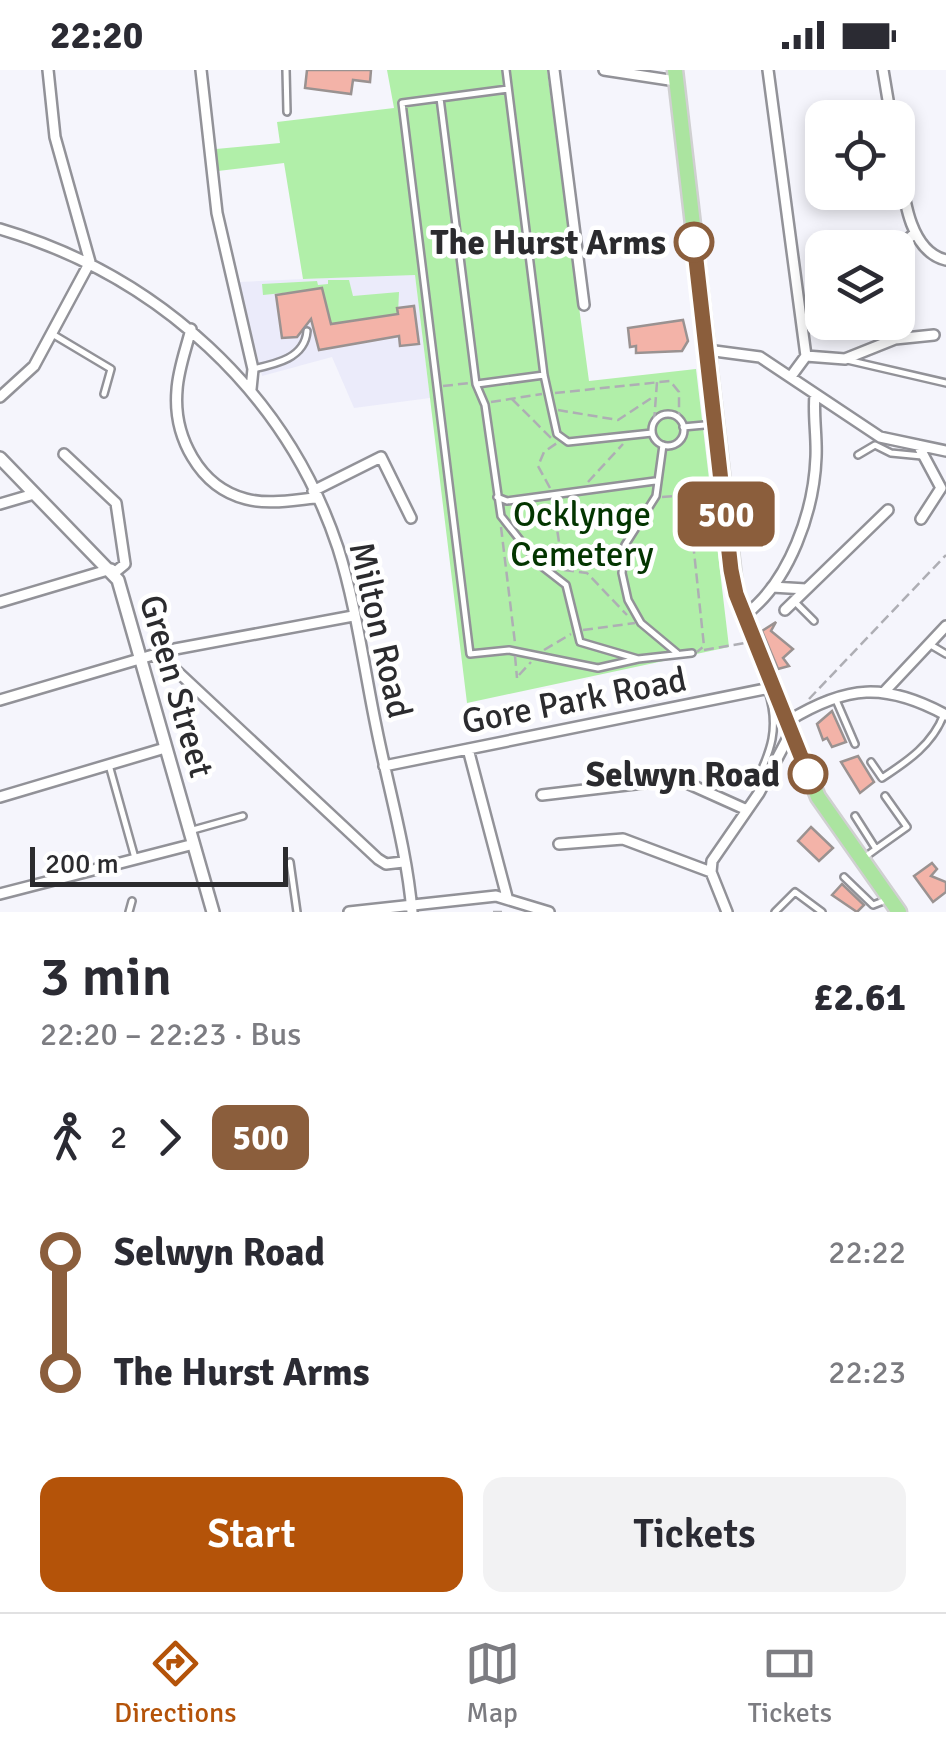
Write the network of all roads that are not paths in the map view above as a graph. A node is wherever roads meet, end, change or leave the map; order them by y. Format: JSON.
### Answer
{"nodes":[{"id":1,"x":48,"y":70,"type":"edge"},
{"id":2,"x":201,"y":70,"type":"edge"},
{"id":3,"x":286,"y":70,"type":"edge"},
{"id":4,"x":506,"y":70,"type":"edge"},
{"id":5,"x":554,"y":70,"type":"edge"},
{"id":6,"x":604,"y":70,"type":"edge"},
{"id":7,"x":768,"y":70,"type":"edge"},
{"id":8,"x":883,"y":70,"type":"edge"},
{"id":9,"x":675,"y":76,"type":"edge"},
{"id":10,"x":508,"y":89,"type":"junction"},
{"id":11,"x":440,"y":98,"type":"junction"},
{"id":12,"x":888,"y":100,"type":"edge"},
{"id":13,"x":288,"y":112,"type":"dead end"},
{"id":14,"x":0,"y":229,"type":"edge"},
{"id":15,"x":915,"y":233,"type":"edge"},
{"id":16,"x":946,"y":260,"type":"edge"},
{"id":17,"x":90,"y":262,"type":"junction"},
{"id":18,"x":584,"y":305,"type":"dead end"},
{"id":19,"x":191,"y":329,"type":"junction"},
{"id":20,"x":306,"y":330,"type":"dead end"},
{"id":21,"x":54,"y":335,"type":"junction"},
{"id":22,"x":934,"y":335,"type":"dead end"},
{"id":23,"x":707,"y":350,"type":"junction"},
{"id":24,"x":806,"y":356,"type":"junction"},
{"id":25,"x":842,"y":360,"type":"junction"},
{"id":26,"x":253,"y":369,"type":"junction"},
{"id":27,"x":544,"y":375,"type":"junction"},
{"id":28,"x":792,"y":375,"type":"junction"},
{"id":29,"x":946,"y":383,"type":"edge"},
{"id":30,"x":476,"y":384,"type":"junction"},
{"id":31,"x":250,"y":389,"type":"junction"},
{"id":32,"x":1,"y":394,"type":"edge"},
{"id":33,"x":104,"y":394,"type":"dead end"},
{"id":34,"x":814,"y":395,"type":"junction"},
{"id":35,"x":681,"y":423,"type":"junction"},
{"id":36,"x":716,"y":424,"type":"junction"},
{"id":37,"x":652,"y":433,"type":"junction"},
{"id":38,"x":664,"y":445,"type":"junction"},
{"id":39,"x":918,"y":445,"type":"junction"},
{"id":40,"x":946,"y":451,"type":"edge"},
{"id":41,"x":64,"y":454,"type":"dead end"},
{"id":42,"x":858,"y":455,"type":"dead end"},
{"id":43,"x":925,"y":456,"type":"junction"},
{"id":44,"x":0,"y":458,"type":"edge"},
{"id":45,"x":655,"y":481,"type":"junction"},
{"id":46,"x":34,"y":494,"type":"junction"},
{"id":47,"x":314,"y":494,"type":"junction"},
{"id":48,"x":497,"y":497,"type":"junction"},
{"id":49,"x":0,"y":504,"type":"edge"},
{"id":50,"x":888,"y":510,"type":"dead end"},
{"id":51,"x":411,"y":518,"type":"dead end"},
{"id":52,"x":921,"y":519,"type":"dead end"},
{"id":53,"x":113,"y":571,"type":"junction"},
{"id":54,"x":772,"y":586,"type":"junction"},
{"id":55,"x":806,"y":589,"type":"junction"},
{"id":56,"x":794,"y":601,"type":"junction"},
{"id":57,"x":0,"y":602,"type":"edge"},
{"id":58,"x":785,"y":610,"type":"dead end"},
{"id":59,"x":745,"y":614,"type":"junction"},
{"id":60,"x":353,"y":616,"type":"junction"},
{"id":61,"x":814,"y":621,"type":"dead end"},
{"id":62,"x":946,"y":626,"type":"edge"},
{"id":63,"x":929,"y":644,"type":"junction"},
{"id":64,"x":692,"y":653,"type":"road end"},
{"id":65,"x":678,"y":654,"type":"junction"},
{"id":66,"x":946,"y":654,"type":"edge"},
{"id":67,"x":141,"y":658,"type":"junction"},
{"id":68,"x":164,"y":659,"type":"junction"},
{"id":69,"x":638,"y":659,"type":"junction"},
{"id":70,"x":771,"y":688,"type":"junction"},
{"id":71,"x":884,"y":690,"type":"junction"},
{"id":72,"x":834,"y":697,"type":"junction"},
{"id":73,"x":0,"y":700,"type":"edge"},
{"id":74,"x":945,"y":714,"type":"edge"},
{"id":75,"x":790,"y":727,"type":"junction"},
{"id":76,"x":855,"y":744,"type":"dead end"},
{"id":77,"x":165,"y":748,"type":"junction"},
{"id":78,"x":468,"y":749,"type":"junction"},
{"id":79,"x":872,"y":762,"type":"dead end"},
{"id":80,"x":109,"y":764,"type":"junction"},
{"id":81,"x":384,"y":766,"type":"junction"},
{"id":82,"x":755,"y":784,"type":"dead end"},
{"id":83,"x":542,"y":795,"type":"dead end"},
{"id":84,"x":0,"y":796,"type":"edge"},
{"id":85,"x":885,"y":796,"type":"dead end"},
{"id":86,"x":747,"y":810,"type":"junction"},
{"id":87,"x":243,"y":816,"type":"dead end"},
{"id":88,"x":855,"y":816,"type":"dead end"},
{"id":89,"x":190,"y":830,"type":"junction"},
{"id":90,"x":194,"y":844,"type":"junction"},
{"id":91,"x":559,"y":844,"type":"dead end"},
{"id":92,"x":876,"y":848,"type":"junction"},
{"id":93,"x":136,"y":859,"type":"junction"},
{"id":94,"x":860,"y":861,"type":"junction"},
{"id":95,"x":290,"y":862,"type":"dead end"},
{"id":96,"x":403,"y":862,"type":"junction"},
{"id":97,"x":711,"y":872,"type":"junction"},
{"id":98,"x":844,"y":877,"type":"dead end"},
{"id":99,"x":0,"y":894,"type":"edge"},
{"id":100,"x":507,"y":897,"type":"junction"},
{"id":101,"x":888,"y":897,"type":"junction"},
{"id":102,"x":132,"y":901,"type":"dead end"},
{"id":103,"x":412,"y":908,"type":"edge"},
{"id":104,"x":129,"y":912,"type":"edge"},
{"id":105,"x":213,"y":912,"type":"edge"},
{"id":106,"x":298,"y":912,"type":"edge"},
{"id":107,"x":349,"y":912,"type":"edge"},
{"id":108,"x":549,"y":912,"type":"edge"},
{"id":109,"x":727,"y":912,"type":"edge"},
{"id":110,"x":776,"y":912,"type":"edge"},
{"id":111,"x":822,"y":912,"type":"edge"},
{"id":112,"x":899,"y":912,"type":"edge"}],
"edges":[{"from":1,"to":17,"type":"street"},
{"from":2,"to":26,"type":"street"},
{"from":3,"to":13,"type":"lane"},
{"from":4,"to":10,"type":"lane"},
{"from":5,"to":18,"type":"street"},
{"from":6,"to":9,"type":"street"},
{"from":7,"to":24,"type":"street"},
{"from":8,"to":12,"type":"street"},
{"from":9,"to":23,"type":"main road"},
{"from":10,"to":11,"type":"lane"},
{"from":10,"to":27,"type":"lane"},
{"from":11,"to":30,"type":"lane"},
{"from":11,"to":69,"type":"lane"},
{"from":14,"to":17,"type":"street","name":"Milton Road"},
{"from":15,"to":16,"type":"street"},
{"from":17,"to":19,"type":"street","name":"Milton Road"},
{"from":17,"to":21,"type":"street"},
{"from":19,"to":31,"type":"street","name":"Milton Road"},
{"from":19,"to":47,"type":"street"},
{"from":20,"to":26,"type":"lane"},
{"from":21,"to":32,"type":"street"},
{"from":21,"to":33,"type":"lane"},
{"from":22,"to":25,"type":"street"},
{"from":23,"to":28,"type":"street"},
{"from":23,"to":36,"type":"main road"},
{"from":24,"to":25,"type":"street"},
{"from":24,"to":28,"type":"street"},
{"from":25,"to":29,"type":"lane"},
{"from":26,"to":31,"type":"street"},
{"from":27,"to":30,"type":"lane"},
{"from":27,"to":37,"type":"lane"},
{"from":28,"to":34,"type":"street"},
{"from":30,"to":48,"type":"lane"},
{"from":31,"to":47,"type":"street","name":"Milton Road"},
{"from":34,"to":39,"type":"street"},
{"from":34,"to":54,"type":"street"},
{"from":35,"to":36,"type":"lane"},
{"from":35,"to":37,"type":"lane"},
{"from":35,"to":38,"type":"lane"},
{"from":36,"to":59,"type":"main road"},
{"from":37,"to":38,"type":"lane"},
{"from":38,"to":45,"type":"lane"},
{"from":39,"to":40,"type":"street"},
{"from":39,"to":43,"type":"street"},
{"from":41,"to":53,"type":"street"},
{"from":42,"to":43,"type":"lane"},
{"from":43,"to":52,"type":"street"},
{"from":44,"to":46,"type":"street","name":"Green Street"},
{"from":45,"to":48,"type":"lane"},
{"from":45,"to":65,"type":"lane"},
{"from":46,"to":49,"type":"street"},
{"from":46,"to":53,"type":"street","name":"Green Street"},
{"from":47,"to":51,"type":"street"},
{"from":47,"to":60,"type":"street","name":"Milton Road"},
{"from":48,"to":69,"type":"lane"},
{"from":50,"to":55,"type":"street"},
{"from":53,"to":57,"type":"street"},
{"from":53,"to":67,"type":"street","name":"Green Street"},
{"from":54,"to":55,"type":"street"},
{"from":54,"to":59,"type":"street"},
{"from":55,"to":56,"type":"street"},
{"from":56,"to":58,"type":"street"},
{"from":56,"to":61,"type":"lane"},
{"from":59,"to":70,"type":"main road"},
{"from":60,"to":68,"type":"street"},
{"from":60,"to":81,"type":"street","name":"Milton Road"},
{"from":62,"to":63,"type":"street"},
{"from":63,"to":66,"type":"lane"},
{"from":63,"to":71,"type":"street"},
{"from":64,"to":65,"type":"lane"},
{"from":65,"to":69,"type":"lane"},
{"from":67,"to":68,"type":"street"},
{"from":67,"to":73,"type":"street"},
{"from":67,"to":77,"type":"street","name":"Green Street"},
{"from":68,"to":96,"type":"street"},
{"from":70,"to":75,"type":"main road"},
{"from":70,"to":78,"type":"street","name":"Gore Park Road"},
{"from":70,"to":82,"type":"lane"},
{"from":71,"to":72,"type":"street"},
{"from":71,"to":74,"type":"street"},
{"from":72,"to":75,"type":"street"},
{"from":72,"to":76,"type":"lane"},
{"from":74,"to":79,"type":"lane"},
{"from":75,"to":86,"type":"street"},
{"from":75,"to":94,"type":"main road"},
{"from":77,"to":80,"type":"street"},
{"from":77,"to":89,"type":"street","name":"Green Street"},
{"from":78,"to":81,"type":"street","name":"Gore Park Road"},
{"from":78,"to":100,"type":"street"},
{"from":80,"to":84,"type":"street"},
{"from":80,"to":93,"type":"lane"},
{"from":81,"to":96,"type":"street","name":"Milton Road"},
{"from":83,"to":86,"type":"street"},
{"from":85,"to":92,"type":"lane"},
{"from":86,"to":97,"type":"street"},
{"from":87,"to":89,"type":"lane"},
{"from":88,"to":92,"type":"lane"},
{"from":89,"to":90,"type":"street","name":"Green Street"},
{"from":90,"to":93,"type":"street"},
{"from":90,"to":105,"type":"street","name":"Green Street"},
{"from":91,"to":97,"type":"street"},
{"from":92,"to":94,"type":"lane"},
{"from":93,"to":99,"type":"street"},
{"from":94,"to":101,"type":"main road"},
{"from":95,"to":106,"type":"lane"},
{"from":96,"to":103,"type":"street","name":"Milton Road"},
{"from":97,"to":109,"type":"street"},
{"from":98,"to":101,"type":"lane"},
{"from":100,"to":103,"type":"street"},
{"from":100,"to":108,"type":"street"},
{"from":101,"to":112,"type":"main road"},
{"from":102,"to":104,"type":"lane"},
{"from":103,"to":107,"type":"street"},
{"from":110,"to":111,"type":"lane"}]}
